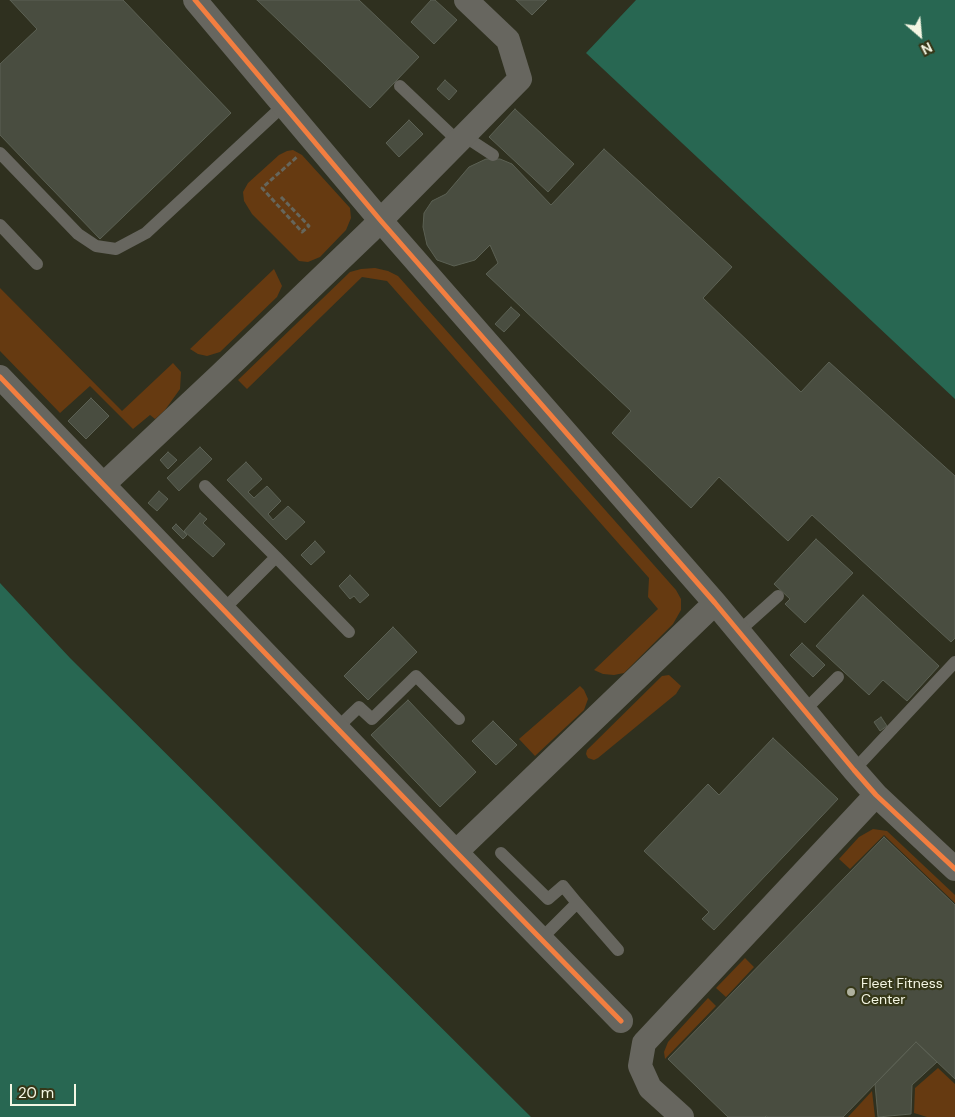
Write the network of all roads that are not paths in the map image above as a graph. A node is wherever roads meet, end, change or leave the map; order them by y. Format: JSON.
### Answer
{"nodes":[{"id":1,"x":195,"y":0,"type":"edge"},
{"id":2,"x":466,"y":0,"type":"edge"},
{"id":3,"x":400,"y":86,"type":"dead end"},
{"id":4,"x":284,"y":105,"type":"junction"},
{"id":5,"x":461,"y":139,"type":"junction"},
{"id":6,"x":0,"y":153,"type":"edge"},
{"id":7,"x":493,"y":155,"type":"dead end"},
{"id":8,"x":380,"y":221,"type":"junction"},
{"id":9,"x":0,"y":225,"type":"edge"},
{"id":10,"x":38,"y":264,"type":"dead end"},
{"id":11,"x":0,"y":377,"type":"edge"},
{"id":12,"x":104,"y":484,"type":"junction"},
{"id":13,"x":205,"y":486,"type":"dead end"},
{"id":14,"x":276,"y":557,"type":"junction"},
{"id":15,"x":778,"y":596,"type":"dead end"},
{"id":16,"x":715,"y":603,"type":"junction"},
{"id":17,"x":224,"y":609,"type":"junction"},
{"id":18,"x":739,"y":631,"type":"junction"},
{"id":19,"x":349,"y":632,"type":"dead end"},
{"id":20,"x":955,"y":662,"type":"edge"},
{"id":21,"x":838,"y":677,"type":"dead end"},
{"id":22,"x":804,"y":711,"type":"junction"},
{"id":23,"x":459,"y":719,"type":"dead end"},
{"id":24,"x":337,"y":728,"type":"junction"},
{"id":25,"x":854,"y":770,"type":"junction"},
{"id":26,"x":876,"y":795,"type":"junction"},
{"id":27,"x":456,"y":852,"type":"junction"},
{"id":28,"x":501,"y":853,"type":"dead end"},
{"id":29,"x":955,"y":869,"type":"edge"},
{"id":30,"x":577,"y":903,"type":"junction"},
{"id":31,"x":541,"y":939,"type":"junction"},
{"id":32,"x":618,"y":950,"type":"dead end"},
{"id":33,"x":621,"y":1021,"type":"dead end"},
{"id":34,"x":682,"y":1117,"type":"edge"}],
"edges":[{"from":1,"to":4,"type":"street"},
{"from":2,"to":5,"type":"street"},
{"from":3,"to":5,"type":"lane"},
{"from":4,"to":6,"type":"lane"},
{"from":4,"to":8,"type":"street"},
{"from":5,"to":7,"type":"lane"},
{"from":5,"to":8,"type":"street"},
{"from":8,"to":12,"type":"street"},
{"from":8,"to":16,"type":"street"},
{"from":9,"to":10,"type":"lane"},
{"from":11,"to":12,"type":"street"},
{"from":12,"to":17,"type":"street"},
{"from":13,"to":14,"type":"lane"},
{"from":14,"to":17,"type":"lane"},
{"from":14,"to":19,"type":"lane"},
{"from":15,"to":18,"type":"lane"},
{"from":16,"to":18,"type":"street"},
{"from":16,"to":27,"type":"street"},
{"from":17,"to":24,"type":"street"},
{"from":18,"to":22,"type":"street"},
{"from":20,"to":25,"type":"lane"},
{"from":21,"to":22,"type":"lane"},
{"from":22,"to":25,"type":"street"},
{"from":23,"to":24,"type":"lane"},
{"from":24,"to":27,"type":"street"},
{"from":25,"to":26,"type":"street"},
{"from":26,"to":29,"type":"street"},
{"from":26,"to":34,"type":"street"},
{"from":27,"to":31,"type":"street"},
{"from":28,"to":30,"type":"lane"},
{"from":30,"to":31,"type":"lane"},
{"from":30,"to":32,"type":"lane"},
{"from":31,"to":33,"type":"street"}]}
